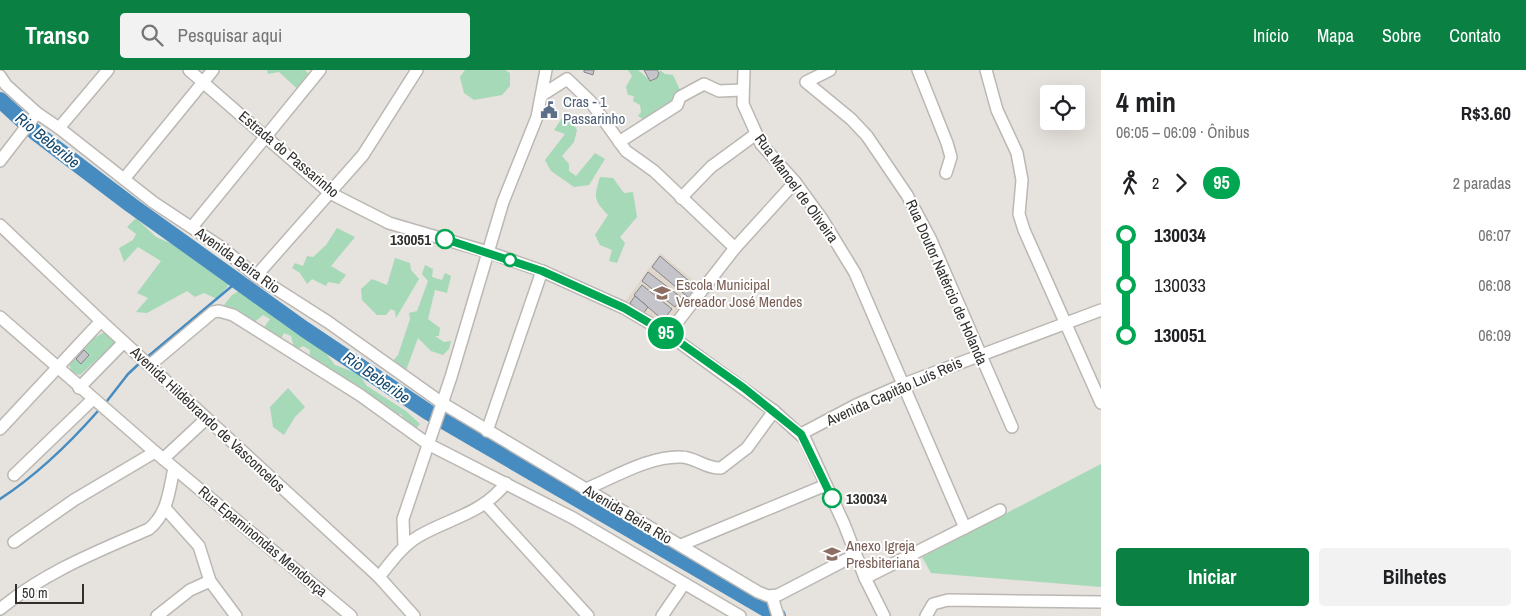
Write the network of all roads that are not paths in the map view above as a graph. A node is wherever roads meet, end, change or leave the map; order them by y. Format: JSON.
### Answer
{"nodes":[{"id":1,"x":108,"y":70,"type":"edge"},
{"id":2,"x":189,"y":70,"type":"edge"},
{"id":3,"x":213,"y":70,"type":"edge"},
{"id":4,"x":320,"y":70,"type":"edge"},
{"id":5,"x":417,"y":70,"type":"edge"},
{"id":6,"x":546,"y":70,"type":"edge"},
{"id":7,"x":744,"y":70,"type":"edge"},
{"id":8,"x":830,"y":70,"type":"edge"},
{"id":9,"x":918,"y":70,"type":"edge"},
{"id":10,"x":986,"y":70,"type":"edge"},
{"id":11,"x":0,"y":76,"type":"edge"},
{"id":12,"x":202,"y":81,"type":"junction"},
{"id":13,"x":742,"y":90,"type":"junction"},
{"id":14,"x":542,"y":95,"type":"junction"},
{"id":15,"x":36,"y":115,"type":"junction"},
{"id":16,"x":59,"y":128,"type":"junction"},
{"id":17,"x":756,"y":134,"type":"junction"},
{"id":18,"x":267,"y":136,"type":"junction"},
{"id":19,"x":619,"y":142,"type":"junction"},
{"id":20,"x":0,"y":161,"type":"edge"},
{"id":21,"x":946,"y":172,"type":"dead end"},
{"id":22,"x":124,"y":179,"type":"junction"},
{"id":23,"x":795,"y":182,"type":"junction"},
{"id":24,"x":330,"y":193,"type":"junction"},
{"id":25,"x":681,"y":198,"type":"junction"},
{"id":26,"x":0,"y":226,"type":"edge"},
{"id":27,"x":192,"y":227,"type":"junction"},
{"id":28,"x":735,"y":248,"type":"junction"},
{"id":29,"x":488,"y":252,"type":"junction"},
{"id":30,"x":542,"y":271,"type":"junction"},
{"id":31,"x":256,"y":276,"type":"junction"},
{"id":32,"x":1101,"y":310,"type":"edge"},
{"id":33,"x":0,"y":317,"type":"edge"},
{"id":34,"x":101,"y":321,"type":"junction"},
{"id":35,"x":1065,"y":324,"type":"junction"},
{"id":36,"x":668,"y":334,"type":"junction"},
{"id":37,"x":124,"y":342,"type":"junction"},
{"id":38,"x":980,"y":354,"type":"junction"},
{"id":39,"x":146,"y":362,"type":"junction"},
{"id":40,"x":56,"y":368,"type":"junction"},
{"id":41,"x":904,"y":384,"type":"junction"},
{"id":42,"x":79,"y":388,"type":"junction"},
{"id":43,"x":92,"y":400,"type":"junction"},
{"id":44,"x":1101,"y":403,"type":"edge"},
{"id":45,"x":440,"y":407,"type":"junction"},
{"id":46,"x":774,"y":411,"type":"junction"},
{"id":47,"x":206,"y":419,"type":"junction"},
{"id":48,"x":1,"y":424,"type":"edge"},
{"id":49,"x":1012,"y":427,"type":"dead end"},
{"id":50,"x":487,"y":431,"type":"junction"},
{"id":51,"x":801,"y":434,"type":"junction"},
{"id":52,"x":429,"y":440,"type":"junction"},
{"id":53,"x":159,"y":456,"type":"junction"},
{"id":54,"x":174,"y":468,"type":"junction"},
{"id":55,"x":14,"y":475,"type":"dead end"},
{"id":56,"x":506,"y":483,"type":"junction"},
{"id":57,"x":826,"y":485,"type":"junction"},
{"id":58,"x":586,"y":489,"type":"junction"},
{"id":59,"x":486,"y":504,"type":"junction"},
{"id":60,"x":166,"y":508,"type":"junction"},
{"id":61,"x":1000,"y":510,"type":"dead end"},
{"id":62,"x":965,"y":528,"type":"junction"},
{"id":63,"x":14,"y":542,"type":"dead end"},
{"id":64,"x":404,"y":546,"type":"junction"},
{"id":65,"x":681,"y":546,"type":"junction"},
{"id":66,"x":855,"y":555,"type":"junction"},
{"id":67,"x":378,"y":577,"type":"junction"},
{"id":68,"x":865,"y":578,"type":"junction"},
{"id":69,"x":210,"y":581,"type":"junction"},
{"id":70,"x":684,"y":584,"type":"junction"},
{"id":71,"x":1101,"y":602,"type":"edge"},
{"id":72,"x":773,"y":604,"type":"edge"},
{"id":73,"x":0,"y":609,"type":"edge"},
{"id":74,"x":157,"y":616,"type":"edge"},
{"id":75,"x":236,"y":616,"type":"edge"},
{"id":76,"x":351,"y":616,"type":"edge"},
{"id":77,"x":414,"y":616,"type":"edge"},
{"id":78,"x":588,"y":616,"type":"edge"},
{"id":79,"x":662,"y":616,"type":"edge"},
{"id":80,"x":740,"y":616,"type":"edge"},
{"id":81,"x":884,"y":616,"type":"edge"},
{"id":82,"x":926,"y":616,"type":"edge"}],
"edges":[{"from":1,"to":16,"type":"street"},
{"from":2,"to":12,"type":"street","name":"Estrada do Passarinho"},
{"from":3,"to":12,"type":"street"},
{"from":4,"to":18,"type":"street"},
{"from":5,"to":24,"type":"street"},
{"from":6,"to":14,"type":"street"},
{"from":7,"to":13,"type":"street","name":"Rua Manoel de Oliveira"},
{"from":8,"to":38,"type":"street","name":"Rua Doutor Natércio de Holanda"},
{"from":9,"to":21,"type":"street"},
{"from":10,"to":35,"type":"street"},
{"from":11,"to":15,"type":"street","name":"Avenida Beira Rio"},
{"from":12,"to":18,"type":"street","name":"Estrada do Passarinho"},
{"from":12,"to":22,"type":"street"},
{"from":13,"to":17,"type":"street","name":"Rua Manoel de Oliveira"},
{"from":13,"to":19,"type":"street"},
{"from":14,"to":19,"type":"street"},
{"from":14,"to":29,"type":"street"},
{"from":15,"to":16,"type":"street","name":"Avenida Beira Rio"},
{"from":15,"to":20,"type":"street"},
{"from":16,"to":22,"type":"street","name":"Avenida Beira Rio"},
{"from":17,"to":23,"type":"street","name":"Rua Manoel de Oliveira"},
{"from":17,"to":25,"type":"street"},
{"from":18,"to":24,"type":"street","name":"Estrada do Passarinho"},
{"from":18,"to":27,"type":"street"},
{"from":19,"to":25,"type":"street"},
{"from":22,"to":27,"type":"street","name":"Avenida Beira Rio"},
{"from":23,"to":28,"type":"street"},
{"from":23,"to":41,"type":"street","name":"Rua Manoel de Oliveira"},
{"from":24,"to":29,"type":"street","name":"Estrada do Passarinho"},
{"from":24,"to":31,"type":"street"},
{"from":25,"to":28,"type":"street"},
{"from":26,"to":34,"type":"street","name":"Avenida Hildebrando de Vasconcelos"},
{"from":27,"to":31,"type":"street","name":"Avenida Beira Rio"},
{"from":28,"to":36,"type":"street"},
{"from":29,"to":30,"type":"street","name":"Estrada do Passarinho"},
{"from":29,"to":45,"type":"street"},
{"from":30,"to":36,"type":"street","name":"Estrada do Passarinho"},
{"from":30,"to":50,"type":"street"},
{"from":31,"to":45,"type":"street","name":"Avenida Beira Rio"},
{"from":32,"to":35,"type":"street","name":"Avenida Capitão Luís Reis"},
{"from":33,"to":40,"type":"street","name":"Rua Epaminondas Mendonça"},
{"from":34,"to":37,"type":"street","name":"Avenida Hildebrando de Vasconcelos"},
{"from":34,"to":40,"type":"street"},
{"from":35,"to":38,"type":"street","name":"Avenida Capitão Luís Reis"},
{"from":35,"to":44,"type":"street"},
{"from":36,"to":46,"type":"street","name":"Estrada do Passarinho"},
{"from":37,"to":39,"type":"street","name":"Avenida Hildebrando de Vasconcelos"},
{"from":37,"to":42,"type":"street"},
{"from":38,"to":41,"type":"street","name":"Avenida Capitão Luís Reis"},
{"from":38,"to":49,"type":"street","name":"Rua Doutor Natércio de Holanda"},
{"from":39,"to":47,"type":"street","name":"Avenida Hildebrando de Vasconcelos"},
{"from":39,"to":52,"type":"street"},
{"from":40,"to":42,"type":"street","name":"Rua Epaminondas Mendonça"},
{"from":40,"to":48,"type":"street"},
{"from":41,"to":51,"type":"street","name":"Avenida Capitão Luís Reis"},
{"from":41,"to":62,"type":"street","name":"Rua Manoel de Oliveira"},
{"from":42,"to":43,"type":"street","name":"Rua Epaminondas Mendonça"},
{"from":43,"to":53,"type":"street","name":"Rua Epaminondas Mendonça"},
{"from":43,"to":55,"type":"street"},
{"from":45,"to":50,"type":"street","name":"Avenida Beira Rio"},
{"from":45,"to":52,"type":"street"},
{"from":46,"to":51,"type":"street","name":"Estrada do Passarinho"},
{"from":46,"to":58,"type":"street"},
{"from":47,"to":53,"type":"street"},
{"from":47,"to":67,"type":"street","name":"Avenida Hildebrando de Vasconcelos"},
{"from":50,"to":58,"type":"street","name":"Avenida Beira Rio"},
{"from":51,"to":57,"type":"street","name":"Estrada do Passarinho"},
{"from":52,"to":56,"type":"street"},
{"from":52,"to":64,"type":"street"},
{"from":53,"to":54,"type":"street","name":"Rua Epaminondas Mendonça"},
{"from":53,"to":63,"type":"street"},
{"from":54,"to":60,"type":"street"},
{"from":54,"to":76,"type":"street","name":"Rua Epaminondas Mendonça"},
{"from":56,"to":59,"type":"street"},
{"from":56,"to":70,"type":"street"},
{"from":57,"to":65,"type":"street"},
{"from":57,"to":66,"type":"street","name":"Estrada do Passarinho"},
{"from":58,"to":65,"type":"street","name":"Avenida Beira Rio"},
{"from":59,"to":64,"type":"street"},
{"from":59,"to":78,"type":"street"},
{"from":60,"to":69,"type":"street"},
{"from":60,"to":73,"type":"street"},
{"from":61,"to":62,"type":"street"},
{"from":62,"to":68,"type":"street"},
{"from":64,"to":67,"type":"street"},
{"from":65,"to":72,"type":"street","name":"Avenida Beira Rio"},
{"from":66,"to":68,"type":"street","name":"Estrada do Passarinho"},
{"from":66,"to":72,"type":"street"},
{"from":67,"to":77,"type":"street","name":"Avenida Hildebrando de Vasconcelos"},
{"from":68,"to":81,"type":"street","name":"Estrada do Passarinho"},
{"from":69,"to":74,"type":"street"},
{"from":69,"to":75,"type":"street"},
{"from":70,"to":79,"type":"street"},
{"from":70,"to":80,"type":"street"},
{"from":71,"to":82,"type":"street"}]}
